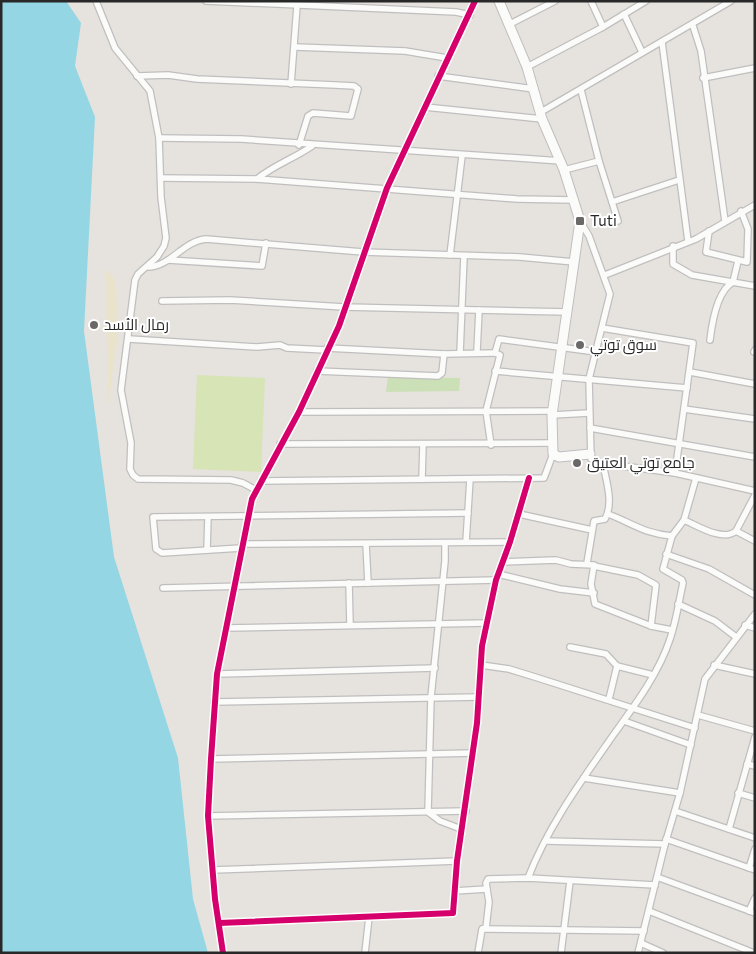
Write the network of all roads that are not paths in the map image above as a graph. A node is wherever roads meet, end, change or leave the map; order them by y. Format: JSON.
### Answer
{"nodes":[{"id":1,"x":206,"y":1,"type":"edge"},
{"id":2,"x":476,"y":1,"type":"edge"},
{"id":3,"x":498,"y":1,"type":"edge"},
{"id":4,"x":555,"y":1,"type":"edge"},
{"id":5,"x":591,"y":1,"type":"edge"},
{"id":6,"x":646,"y":1,"type":"edge"},
{"id":7,"x":731,"y":1,"type":"edge"},
{"id":8,"x":98,"y":2,"type":"edge"},
{"id":9,"x":297,"y":6,"type":"junction"},
{"id":10,"x":624,"y":14,"type":"junction"},
{"id":11,"x":470,"y":15,"type":"junction"},
{"id":12,"x":508,"y":25,"type":"junction"},
{"id":13,"x":693,"y":26,"type":"junction"},
{"id":14,"x":603,"y":27,"type":"junction"},
{"id":15,"x":662,"y":42,"type":"junction"},
{"id":16,"x":295,"y":47,"type":"junction"},
{"id":17,"x":642,"y":52,"type":"junction"},
{"id":18,"x":447,"y":58,"type":"junction"},
{"id":19,"x":527,"y":68,"type":"junction"},
{"id":20,"x":755,"y":68,"type":"edge"},
{"id":21,"x":137,"y":76,"type":"junction"},
{"id":22,"x":438,"y":76,"type":"junction"},
{"id":23,"x":704,"y":78,"type":"junction"},
{"id":24,"x":291,"y":84,"type":"junction"},
{"id":25,"x":534,"y":89,"type":"junction"},
{"id":26,"x":581,"y":90,"type":"junction"},
{"id":27,"x":425,"y":107,"type":"junction"},
{"id":28,"x":542,"y":116,"type":"junction"},
{"id":29,"x":159,"y":138,"type":"junction"},
{"id":30,"x":299,"y":145,"type":"junction"},
{"id":31,"x":312,"y":146,"type":"junction"},
{"id":32,"x":403,"y":152,"type":"junction"},
{"id":33,"x":462,"y":156,"type":"junction"},
{"id":34,"x":599,"y":161,"type":"junction"},
{"id":35,"x":562,"y":166,"type":"junction"},
{"id":36,"x":162,"y":178,"type":"junction"},
{"id":37,"x":258,"y":179,"type":"junction"},
{"id":38,"x":679,"y":180,"type":"junction"},
{"id":39,"x":387,"y":188,"type":"junction"},
{"id":40,"x":458,"y":193,"type":"junction"},
{"id":41,"x":574,"y":200,"type":"junction"},
{"id":42,"x":612,"y":202,"type":"junction"},
{"id":43,"x":755,"y":205,"type":"edge"},
{"id":44,"x":741,"y":211,"type":"junction"},
{"id":45,"x":618,"y":221,"type":"dead end"},
{"id":46,"x":725,"y":221,"type":"junction"},
{"id":47,"x":580,"y":222,"type":"junction"},
{"id":48,"x":752,"y":228,"type":"edge"},
{"id":49,"x":709,"y":231,"type":"junction"},
{"id":50,"x":688,"y":241,"type":"junction"},
{"id":51,"x":266,"y":242,"type":"junction"},
{"id":52,"x":674,"y":246,"type":"junction"},
{"id":53,"x":364,"y":252,"type":"junction"},
{"id":54,"x":450,"y":255,"type":"junction"},
{"id":55,"x":464,"y":256,"type":"junction"},
{"id":56,"x":168,"y":260,"type":"junction"},
{"id":57,"x":738,"y":261,"type":"junction"},
{"id":58,"x":574,"y":262,"type":"junction"},
{"id":59,"x":149,"y":267,"type":"junction"},
{"id":60,"x":605,"y":275,"type":"junction"},
{"id":61,"x":733,"y":282,"type":"junction"},
{"id":62,"x":755,"y":286,"type":"edge"},
{"id":63,"x":162,"y":301,"type":"dead end"},
{"id":64,"x":344,"y":307,"type":"junction"},
{"id":65,"x":462,"y":309,"type":"junction"},
{"id":66,"x":479,"y":310,"type":"junction"},
{"id":67,"x":568,"y":312,"type":"junction"},
{"id":68,"x":602,"y":328,"type":"junction"},
{"id":69,"x":129,"y":339,"type":"junction"},
{"id":70,"x":710,"y":340,"type":"dead end"},
{"id":71,"x":562,"y":347,"type":"junction"},
{"id":72,"x":327,"y":349,"type":"junction"},
{"id":73,"x":477,"y":352,"type":"junction"},
{"id":74,"x":596,"y":352,"type":"junction"},
{"id":75,"x":460,"y":353,"type":"junction"},
{"id":76,"x":495,"y":353,"type":"junction"},
{"id":77,"x":444,"y":354,"type":"junction"},
{"id":78,"x":317,"y":371,"type":"junction"},
{"id":79,"x":495,"y":371,"type":"junction"},
{"id":80,"x":690,"y":372,"type":"junction"},
{"id":81,"x":558,"y":377,"type":"junction"},
{"id":82,"x":589,"y":379,"type":"junction"},
{"id":83,"x":755,"y":384,"type":"edge"},
{"id":84,"x":687,"y":388,"type":"junction"},
{"id":85,"x":684,"y":409,"type":"junction"},
{"id":86,"x":486,"y":411,"type":"junction"},
{"id":87,"x":299,"y":412,"type":"junction"},
{"id":88,"x":552,"y":413,"type":"junction"},
{"id":89,"x":590,"y":413,"type":"junction"},
{"id":90,"x":755,"y":419,"type":"edge"},
{"id":91,"x":590,"y":428,"type":"junction"},
{"id":92,"x":553,"y":443,"type":"junction"},
{"id":93,"x":280,"y":444,"type":"junction"},
{"id":94,"x":679,"y":444,"type":"junction"},
{"id":95,"x":423,"y":445,"type":"junction"},
{"id":96,"x":491,"y":445,"type":"junction"},
{"id":97,"x":553,"y":454,"type":"junction"},
{"id":98,"x":590,"y":454,"type":"junction"},
{"id":99,"x":755,"y":457,"type":"edge"},
{"id":100,"x":603,"y":464,"type":"junction"},
{"id":101,"x":675,"y":473,"type":"junction"},
{"id":102,"x":529,"y":478,"type":"junction"},
{"id":103,"x":696,"y":478,"type":"junction"},
{"id":104,"x":422,"y":479,"type":"junction"},
{"id":105,"x":470,"y":479,"type":"junction"},
{"id":106,"x":261,"y":481,"type":"junction"},
{"id":107,"x":256,"y":490,"type":"junction"},
{"id":108,"x":755,"y":493,"type":"edge"},
{"id":109,"x":468,"y":513,"type":"junction"},
{"id":110,"x":519,"y":514,"type":"junction"},
{"id":111,"x":608,"y":514,"type":"junction"},
{"id":112,"x":249,"y":515,"type":"junction"},
{"id":113,"x":208,"y":517,"type":"junction"},
{"id":114,"x":684,"y":520,"type":"junction"},
{"id":115,"x":592,"y":530,"type":"junction"},
{"id":116,"x":736,"y":531,"type":"junction"},
{"id":117,"x":672,"y":536,"type":"junction"},
{"id":118,"x":755,"y":541,"type":"edge"},
{"id":119,"x":466,"y":542,"type":"junction"},
{"id":120,"x":510,"y":542,"type":"junction"},
{"id":121,"x":445,"y":543,"type":"junction"},
{"id":122,"x":366,"y":544,"type":"junction"},
{"id":123,"x":242,"y":546,"type":"junction"},
{"id":124,"x":207,"y":550,"type":"junction"},
{"id":125,"x":666,"y":554,"type":"junction"},
{"id":126,"x":503,"y":562,"type":"junction"},
{"id":127,"x":587,"y":563,"type":"junction"},
{"id":128,"x":594,"y":566,"type":"junction"},
{"id":129,"x":497,"y":577,"type":"junction"},
{"id":130,"x":443,"y":580,"type":"junction"},
{"id":131,"x":349,"y":583,"type":"junction"},
{"id":132,"x":368,"y":583,"type":"junction"},
{"id":133,"x":234,"y":585,"type":"junction"},
{"id":134,"x":163,"y":588,"type":"dead end"},
{"id":135,"x":594,"y":593,"type":"junction"},
{"id":136,"x":755,"y":595,"type":"edge"},
{"id":137,"x":678,"y":604,"type":"junction"},
{"id":138,"x":755,"y":614,"type":"edge"},
{"id":139,"x":487,"y":623,"type":"junction"},
{"id":140,"x":438,"y":624,"type":"junction"},
{"id":141,"x":350,"y":625,"type":"junction"},
{"id":142,"x":745,"y":625,"type":"junction"},
{"id":143,"x":651,"y":626,"type":"junction"},
{"id":144,"x":226,"y":628,"type":"junction"},
{"id":145,"x":755,"y":628,"type":"edge"},
{"id":146,"x":672,"y":630,"type":"junction"},
{"id":147,"x":736,"y":637,"type":"junction"},
{"id":148,"x":570,"y":647,"type":"dead end"},
{"id":149,"x":481,"y":665,"type":"junction"},
{"id":150,"x":714,"y":665,"type":"junction"},
{"id":151,"x":617,"y":666,"type":"junction"},
{"id":152,"x":435,"y":668,"type":"junction"},
{"id":153,"x":217,"y":674,"type":"junction"},
{"id":154,"x":755,"y":674,"type":"edge"},
{"id":155,"x":653,"y":675,"type":"junction"},
{"id":156,"x":431,"y":697,"type":"junction"},
{"id":157,"x":479,"y":697,"type":"junction"},
{"id":158,"x":609,"y":699,"type":"junction"},
{"id":159,"x":214,"y":702,"type":"junction"},
{"id":160,"x":634,"y":707,"type":"junction"},
{"id":161,"x":698,"y":715,"type":"junction"},
{"id":162,"x":624,"y":721,"type":"junction"},
{"id":163,"x":695,"y":728,"type":"junction"},
{"id":164,"x":755,"y":730,"type":"edge"},
{"id":165,"x":755,"y":737,"type":"edge"},
{"id":166,"x":691,"y":745,"type":"junction"},
{"id":167,"x":473,"y":752,"type":"junction"},
{"id":168,"x":429,"y":754,"type":"junction"},
{"id":169,"x":211,"y":759,"type":"junction"},
{"id":170,"x":747,"y":764,"type":"junction"},
{"id":171,"x":755,"y":766,"type":"edge"},
{"id":172,"x":584,"y":778,"type":"junction"},
{"id":173,"x":680,"y":793,"type":"junction"},
{"id":174,"x":738,"y":793,"type":"junction"},
{"id":175,"x":755,"y":798,"type":"edge"},
{"id":176,"x":466,"y":811,"type":"junction"},
{"id":177,"x":675,"y":811,"type":"junction"},
{"id":178,"x":428,"y":812,"type":"junction"},
{"id":179,"x":208,"y":816,"type":"junction"},
{"id":180,"x":729,"y":828,"type":"junction"},
{"id":181,"x":461,"y":829,"type":"junction"},
{"id":182,"x":755,"y":838,"type":"edge"},
{"id":183,"x":546,"y":841,"type":"junction"},
{"id":184,"x":666,"y":842,"type":"junction"},
{"id":185,"x":755,"y":849,"type":"edge"},
{"id":186,"x":456,"y":861,"type":"junction"},
{"id":187,"x":752,"y":869,"type":"edge"},
{"id":188,"x":212,"y":870,"type":"junction"},
{"id":189,"x":657,"y":877,"type":"junction"},
{"id":190,"x":528,"y":878,"type":"junction"},
{"id":191,"x":570,"y":880,"type":"junction"},
{"id":192,"x":655,"y":885,"type":"junction"},
{"id":193,"x":488,"y":889,"type":"junction"},
{"id":194,"x":454,"y":891,"type":"junction"},
{"id":195,"x":755,"y":898,"type":"edge"},
{"id":196,"x":649,"y":911,"type":"junction"},
{"id":197,"x":752,"y":912,"type":"edge"},
{"id":198,"x":369,"y":917,"type":"junction"},
{"id":199,"x":219,"y":923,"type":"junction"},
{"id":200,"x":482,"y":929,"type":"junction"},
{"id":201,"x":564,"y":930,"type":"junction"},
{"id":202,"x":644,"y":931,"type":"junction"},
{"id":203,"x":640,"y":943,"type":"junction"},
{"id":204,"x":223,"y":953,"type":"edge"},
{"id":205,"x":365,"y":953,"type":"edge"},
{"id":206,"x":478,"y":953,"type":"edge"},
{"id":207,"x":561,"y":953,"type":"edge"},
{"id":208,"x":638,"y":953,"type":"edge"},
{"id":209,"x":663,"y":953,"type":"edge"},
{"id":210,"x":754,"y":953,"type":"edge"}],
"edges":[{"from":1,"to":9,"type":"street"},
{"from":2,"to":11,"type":"street"},
{"from":3,"to":12,"type":"street"},
{"from":4,"to":12,"type":"street"},
{"from":5,"to":14,"type":"street"},
{"from":6,"to":10,"type":"street"},
{"from":7,"to":13,"type":"street"},
{"from":8,"to":21,"type":"street"},
{"from":9,"to":11,"type":"street"},
{"from":9,"to":16,"type":"street"},
{"from":10,"to":14,"type":"street"},
{"from":10,"to":17,"type":"street"},
{"from":11,"to":18,"type":"street"},
{"from":12,"to":19,"type":"street"},
{"from":13,"to":15,"type":"street"},
{"from":13,"to":23,"type":"street"},
{"from":14,"to":19,"type":"street"},
{"from":15,"to":17,"type":"street"},
{"from":15,"to":38,"type":"street"},
{"from":16,"to":18,"type":"street"},
{"from":16,"to":24,"type":"street"},
{"from":17,"to":26,"type":"street"},
{"from":18,"to":22,"type":"street"},
{"from":19,"to":25,"type":"street"},
{"from":20,"to":23,"type":"street"},
{"from":21,"to":24,"type":"street"},
{"from":21,"to":29,"type":"street"},
{"from":22,"to":25,"type":"street"},
{"from":22,"to":27,"type":"street"},
{"from":23,"to":46,"type":"street"},
{"from":24,"to":30,"type":"street"},
{"from":25,"to":28,"type":"street"},
{"from":26,"to":28,"type":"street"},
{"from":26,"to":34,"type":"street"},
{"from":27,"to":28,"type":"street"},
{"from":27,"to":32,"type":"street"},
{"from":28,"to":35,"type":"street"},
{"from":29,"to":30,"type":"street"},
{"from":29,"to":36,"type":"street"},
{"from":30,"to":31,"type":"street"},
{"from":31,"to":32,"type":"street"},
{"from":31,"to":37,"type":"street"},
{"from":32,"to":33,"type":"street"},
{"from":32,"to":39,"type":"street"},
{"from":33,"to":35,"type":"street"},
{"from":33,"to":40,"type":"street"},
{"from":34,"to":35,"type":"street"},
{"from":34,"to":42,"type":"street"},
{"from":35,"to":41,"type":"street"},
{"from":36,"to":37,"type":"street"},
{"from":36,"to":59,"type":"street"},
{"from":37,"to":39,"type":"street"},
{"from":38,"to":42,"type":"street"},
{"from":38,"to":50,"type":"street"},
{"from":39,"to":40,"type":"street"},
{"from":39,"to":53,"type":"street"},
{"from":40,"to":41,"type":"street"},
{"from":40,"to":54,"type":"street"},
{"from":41,"to":47,"type":"street"},
{"from":42,"to":45,"type":"street"},
{"from":43,"to":44,"type":"street"},
{"from":44,"to":46,"type":"street"},
{"from":44,"to":48,"type":"street"},
{"from":46,"to":49,"type":"street"},
{"from":47,"to":58,"type":"street"},
{"from":47,"to":60,"type":"street"},
{"from":48,"to":57,"type":"street"},
{"from":49,"to":50,"type":"street"},
{"from":49,"to":57,"type":"street"},
{"from":50,"to":52,"type":"street"},
{"from":51,"to":53,"type":"street"},
{"from":51,"to":56,"type":"street"},
{"from":51,"to":56,"type":"street"},
{"from":52,"to":60,"type":"street"},
{"from":52,"to":61,"type":"street"},
{"from":53,"to":54,"type":"street"},
{"from":53,"to":64,"type":"street"},
{"from":54,"to":55,"type":"street"},
{"from":55,"to":58,"type":"street"},
{"from":55,"to":65,"type":"street"},
{"from":56,"to":59,"type":"street"},
{"from":57,"to":61,"type":"street"},
{"from":58,"to":67,"type":"street"},
{"from":59,"to":69,"type":"street"},
{"from":60,"to":68,"type":"street"},
{"from":61,"to":62,"type":"street"},
{"from":61,"to":70,"type":"street"},
{"from":63,"to":64,"type":"street"},
{"from":64,"to":65,"type":"street"},
{"from":64,"to":72,"type":"street"},
{"from":65,"to":66,"type":"street"},
{"from":65,"to":75,"type":"street"},
{"from":66,"to":67,"type":"street"},
{"from":66,"to":73,"type":"street"},
{"from":67,"to":71,"type":"street"},
{"from":68,"to":74,"type":"street"},
{"from":68,"to":80,"type":"street"},
{"from":69,"to":72,"type":"street"},
{"from":69,"to":107,"type":"street"},
{"from":71,"to":74,"type":"street"},
{"from":71,"to":76,"type":"street"},
{"from":71,"to":81,"type":"street"},
{"from":72,"to":77,"type":"street"},
{"from":72,"to":78,"type":"street"},
{"from":73,"to":75,"type":"street"},
{"from":73,"to":76,"type":"street"},
{"from":74,"to":82,"type":"street"},
{"from":75,"to":77,"type":"street"},
{"from":76,"to":79,"type":"street"},
{"from":77,"to":78,"type":"street"},
{"from":78,"to":87,"type":"street"},
{"from":79,"to":81,"type":"street"},
{"from":79,"to":86,"type":"street"},
{"from":80,"to":83,"type":"street"},
{"from":80,"to":84,"type":"street"},
{"from":81,"to":82,"type":"street"},
{"from":81,"to":88,"type":"street"},
{"from":82,"to":84,"type":"street"},
{"from":82,"to":89,"type":"street"},
{"from":84,"to":85,"type":"street"},
{"from":85,"to":90,"type":"street"},
{"from":85,"to":94,"type":"street"},
{"from":86,"to":87,"type":"street"},
{"from":86,"to":88,"type":"street"},
{"from":86,"to":96,"type":"street"},
{"from":87,"to":93,"type":"street"},
{"from":88,"to":89,"type":"street"},
{"from":88,"to":92,"type":"street"},
{"from":89,"to":91,"type":"street"},
{"from":91,"to":94,"type":"street"},
{"from":91,"to":98,"type":"street"},
{"from":92,"to":96,"type":"street"},
{"from":92,"to":97,"type":"street"},
{"from":93,"to":95,"type":"street"},
{"from":93,"to":106,"type":"street"},
{"from":94,"to":99,"type":"street"},
{"from":94,"to":101,"type":"street"},
{"from":95,"to":96,"type":"street"},
{"from":95,"to":104,"type":"street"},
{"from":97,"to":98,"type":"street"},
{"from":97,"to":102,"type":"street"},
{"from":98,"to":100,"type":"street"},
{"from":100,"to":101,"type":"street"},
{"from":100,"to":111,"type":"street"},
{"from":101,"to":103,"type":"street"},
{"from":102,"to":105,"type":"street"},
{"from":102,"to":110,"type":"street"},
{"from":103,"to":108,"type":"street"},
{"from":103,"to":114,"type":"street"},
{"from":104,"to":105,"type":"street"},
{"from":104,"to":106,"type":"street"},
{"from":105,"to":109,"type":"street"},
{"from":106,"to":107,"type":"street"},
{"from":107,"to":112,"type":"street"},
{"from":108,"to":116,"type":"street"},
{"from":109,"to":112,"type":"street"},
{"from":109,"to":119,"type":"street"},
{"from":110,"to":115,"type":"street"},
{"from":110,"to":120,"type":"street"},
{"from":111,"to":115,"type":"street"},
{"from":111,"to":117,"type":"street"},
{"from":112,"to":113,"type":"street"},
{"from":112,"to":123,"type":"street"},
{"from":113,"to":124,"type":"street"},
{"from":113,"to":124,"type":"street"},
{"from":114,"to":116,"type":"street"},
{"from":114,"to":117,"type":"street"},
{"from":115,"to":127,"type":"street"},
{"from":116,"to":118,"type":"street"},
{"from":117,"to":125,"type":"street"},
{"from":119,"to":120,"type":"street"},
{"from":119,"to":121,"type":"street"},
{"from":120,"to":126,"type":"street"},
{"from":121,"to":122,"type":"street"},
{"from":121,"to":130,"type":"street"},
{"from":122,"to":123,"type":"street"},
{"from":122,"to":132,"type":"street"},
{"from":123,"to":124,"type":"street"},
{"from":123,"to":133,"type":"street"},
{"from":125,"to":136,"type":"street"},
{"from":125,"to":137,"type":"street"},
{"from":126,"to":127,"type":"street"},
{"from":126,"to":129,"type":"street"},
{"from":127,"to":128,"type":"street"},
{"from":128,"to":135,"type":"street"},
{"from":128,"to":143,"type":"street"},
{"from":129,"to":130,"type":"street"},
{"from":129,"to":135,"type":"street"},
{"from":129,"to":139,"type":"street"},
{"from":130,"to":132,"type":"street"},
{"from":130,"to":140,"type":"street"},
{"from":131,"to":132,"type":"street"},
{"from":131,"to":133,"type":"street"},
{"from":131,"to":141,"type":"street"},
{"from":133,"to":134,"type":"street"},
{"from":133,"to":144,"type":"street"},
{"from":135,"to":143,"type":"street"},
{"from":137,"to":146,"type":"street"},
{"from":137,"to":147,"type":"street"},
{"from":138,"to":142,"type":"street"},
{"from":139,"to":140,"type":"street"},
{"from":139,"to":149,"type":"street"},
{"from":140,"to":141,"type":"street"},
{"from":140,"to":152,"type":"street"},
{"from":141,"to":144,"type":"street"},
{"from":142,"to":145,"type":"street"},
{"from":142,"to":147,"type":"street"},
{"from":143,"to":146,"type":"street"},
{"from":144,"to":153,"type":"street"},
{"from":146,"to":155,"type":"street"},
{"from":147,"to":150,"type":"street"},
{"from":148,"to":151,"type":"street"},
{"from":149,"to":157,"type":"street"},
{"from":149,"to":158,"type":"street"},
{"from":150,"to":154,"type":"street"},
{"from":150,"to":161,"type":"street"},
{"from":151,"to":155,"type":"street"},
{"from":151,"to":158,"type":"street"},
{"from":152,"to":153,"type":"street"},
{"from":152,"to":156,"type":"street"},
{"from":153,"to":159,"type":"street"},
{"from":155,"to":160,"type":"street"},
{"from":156,"to":157,"type":"street"},
{"from":156,"to":159,"type":"street"},
{"from":156,"to":168,"type":"street"},
{"from":157,"to":167,"type":"street"},
{"from":158,"to":160,"type":"street"},
{"from":159,"to":169,"type":"street"},
{"from":160,"to":162,"type":"street"},
{"from":160,"to":163,"type":"street"},
{"from":161,"to":163,"type":"street"},
{"from":161,"to":164,"type":"street"},
{"from":162,"to":166,"type":"street"},
{"from":162,"to":172,"type":"street"},
{"from":163,"to":166,"type":"street"},
{"from":165,"to":170,"type":"street"},
{"from":166,"to":173,"type":"street"},
{"from":167,"to":168,"type":"street"},
{"from":167,"to":176,"type":"street"},
{"from":168,"to":169,"type":"street"},
{"from":168,"to":178,"type":"street"},
{"from":169,"to":179,"type":"street"},
{"from":170,"to":171,"type":"street"},
{"from":170,"to":174,"type":"street"},
{"from":172,"to":173,"type":"street"},
{"from":172,"to":183,"type":"street"},
{"from":173,"to":177,"type":"street"},
{"from":174,"to":175,"type":"street"},
{"from":174,"to":180,"type":"street"},
{"from":176,"to":178,"type":"street"},
{"from":176,"to":181,"type":"street"},
{"from":177,"to":180,"type":"street"},
{"from":177,"to":184,"type":"street"},
{"from":178,"to":179,"type":"street"},
{"from":178,"to":181,"type":"street"},
{"from":179,"to":188,"type":"street"},
{"from":180,"to":182,"type":"street"},
{"from":181,"to":186,"type":"street"},
{"from":183,"to":184,"type":"street"},
{"from":183,"to":190,"type":"street"},
{"from":184,"to":187,"type":"street"},
{"from":184,"to":189,"type":"street"},
{"from":185,"to":187,"type":"street"},
{"from":186,"to":188,"type":"street"},
{"from":186,"to":194,"type":"street"},
{"from":188,"to":199,"type":"street"},
{"from":189,"to":192,"type":"street"},
{"from":189,"to":197,"type":"street"},
{"from":190,"to":191,"type":"street"},
{"from":190,"to":193,"type":"street"},
{"from":191,"to":192,"type":"street"},
{"from":191,"to":201,"type":"street"},
{"from":192,"to":196,"type":"street"},
{"from":193,"to":194,"type":"street"},
{"from":193,"to":200,"type":"street"},
{"from":194,"to":198,"type":"street"},
{"from":195,"to":197,"type":"street"},
{"from":196,"to":202,"type":"street"},
{"from":196,"to":210,"type":"street"},
{"from":198,"to":199,"type":"street"},
{"from":198,"to":205,"type":"street"},
{"from":199,"to":204,"type":"street"},
{"from":200,"to":201,"type":"street"},
{"from":200,"to":206,"type":"street"},
{"from":201,"to":202,"type":"street"},
{"from":201,"to":207,"type":"street"},
{"from":202,"to":203,"type":"street"},
{"from":203,"to":208,"type":"street"},
{"from":203,"to":209,"type":"street"}]}
